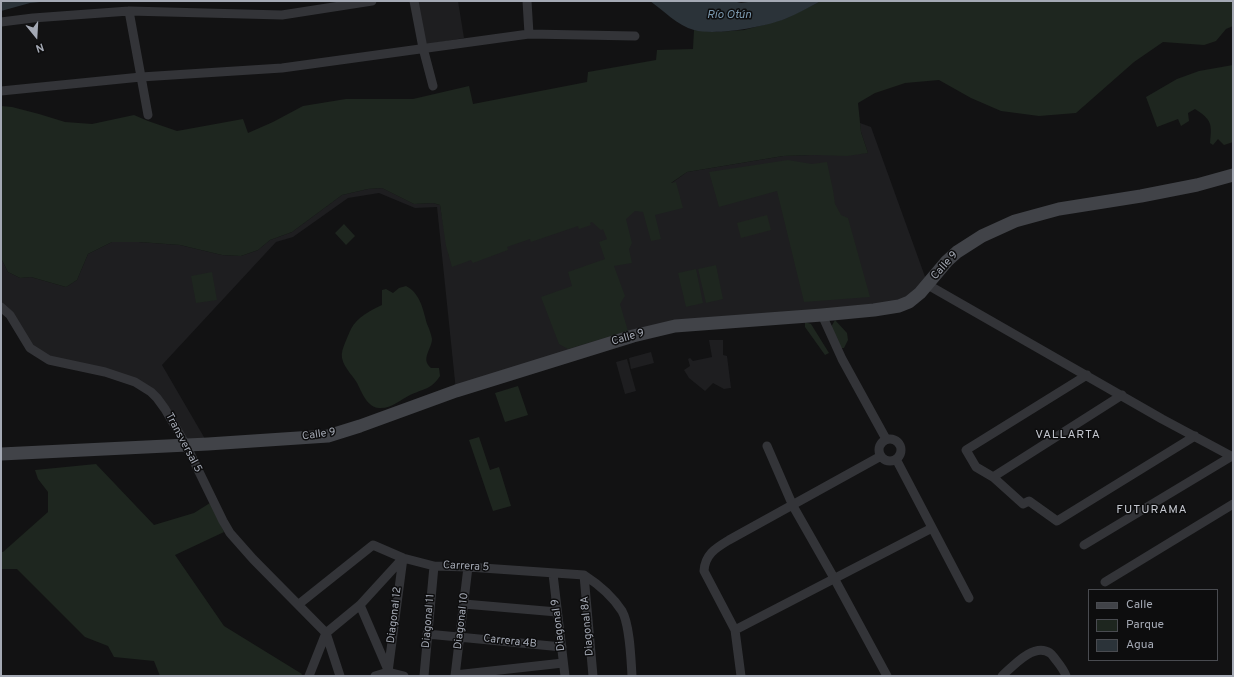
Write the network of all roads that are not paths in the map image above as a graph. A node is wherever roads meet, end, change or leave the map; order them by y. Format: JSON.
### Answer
{"nodes":[{"id":1,"x":372,"y":1,"type":"edge"},
{"id":2,"x":414,"y":1,"type":"edge"},
{"id":3,"x":527,"y":1,"type":"edge"},
{"id":4,"x":129,"y":11,"type":"junction"},
{"id":5,"x":1,"y":22,"type":"edge"},
{"id":6,"x":529,"y":34,"type":"junction"},
{"id":7,"x":634,"y":36,"type":"dead end"},
{"id":8,"x":423,"y":48,"type":"junction"},
{"id":9,"x":141,"y":77,"type":"junction"},
{"id":10,"x":433,"y":86,"type":"dead end"},
{"id":11,"x":1,"y":91,"type":"edge"},
{"id":12,"x":148,"y":114,"type":"dead end"},
{"id":13,"x":1233,"y":175,"type":"edge"},
{"id":14,"x":928,"y":285,"type":"junction"},
{"id":15,"x":1,"y":307,"type":"edge"},
{"id":16,"x":822,"y":315,"type":"junction"},
{"id":17,"x":1087,"y":376,"type":"junction"},
{"id":18,"x":1122,"y":395,"type":"junction"},
{"id":19,"x":1195,"y":436,"type":"junction"},
{"id":20,"x":886,"y":439,"type":"junction"},
{"id":21,"x":186,"y":445,"type":"junction"},
{"id":22,"x":766,"y":446,"type":"dead end"},
{"id":23,"x":1,"y":454,"type":"edge"},
{"id":24,"x":881,"y":456,"type":"junction"},
{"id":25,"x":1232,"y":457,"type":"edge"},
{"id":26,"x":896,"y":459,"type":"junction"},
{"id":27,"x":993,"y":477,"type":"junction"},
{"id":28,"x":1233,"y":504,"type":"edge"},
{"id":29,"x":793,"y":506,"type":"junction"},
{"id":30,"x":932,"y":528,"type":"junction"},
{"id":31,"x":1084,"y":545,"type":"dead end"},
{"id":32,"x":403,"y":558,"type":"junction"},
{"id":33,"x":434,"y":566,"type":"junction"},
{"id":34,"x":468,"y":567,"type":"junction"},
{"id":35,"x":553,"y":574,"type":"junction"},
{"id":36,"x":584,"y":575,"type":"junction"},
{"id":37,"x":834,"y":578,"type":"junction"},
{"id":38,"x":1105,"y":582,"type":"dead end"},
{"id":39,"x":970,"y":598,"type":"dead end"},
{"id":40,"x":299,"y":604,"type":"junction"},
{"id":41,"x":360,"y":604,"type":"junction"},
{"id":42,"x":464,"y":604,"type":"junction"},
{"id":43,"x":557,"y":612,"type":"junction"},
{"id":44,"x":735,"y":630,"type":"junction"},
{"id":45,"x":326,"y":633,"type":"junction"},
{"id":46,"x":427,"y":634,"type":"junction"},
{"id":47,"x":459,"y":637,"type":"junction"},
{"id":48,"x":562,"y":647,"type":"junction"},
{"id":49,"x":563,"y":663,"type":"junction"},
{"id":50,"x":388,"y":672,"type":"junction"},
{"id":51,"x":455,"y":675,"type":"edge"},
{"id":52,"x":309,"y":676,"type":"edge"},
{"id":53,"x":340,"y":676,"type":"edge"},
{"id":54,"x":375,"y":676,"type":"edge"},
{"id":55,"x":404,"y":676,"type":"edge"},
{"id":56,"x":424,"y":676,"type":"edge"},
{"id":57,"x":565,"y":676,"type":"edge"},
{"id":58,"x":592,"y":676,"type":"edge"},
{"id":59,"x":632,"y":676,"type":"edge"},
{"id":60,"x":741,"y":676,"type":"edge"},
{"id":61,"x":887,"y":676,"type":"edge"},
{"id":62,"x":1002,"y":676,"type":"edge"},
{"id":63,"x":1066,"y":676,"type":"edge"}],
"edges":[{"from":1,"to":4,"type":"street"},
{"from":2,"to":8,"type":"street"},
{"from":3,"to":6,"type":"street"},
{"from":4,"to":5,"type":"street"},
{"from":4,"to":9,"type":"street"},
{"from":6,"to":7,"type":"street"},
{"from":6,"to":8,"type":"street"},
{"from":8,"to":9,"type":"street"},
{"from":8,"to":10,"type":"street"},
{"from":9,"to":11,"type":"street"},
{"from":9,"to":12,"type":"street"},
{"from":13,"to":14,"type":"main road","name":"Calle 9"},
{"from":14,"to":16,"type":"main road","name":"Calle 9"},
{"from":14,"to":17,"type":"street"},
{"from":15,"to":21,"type":"street","name":"Transversal 5"},
{"from":16,"to":20,"type":"street"},
{"from":16,"to":21,"type":"main road","name":"Calle 9"},
{"from":17,"to":18,"type":"street"},
{"from":17,"to":27,"type":"street"},
{"from":18,"to":19,"type":"street"},
{"from":18,"to":27,"type":"street"},
{"from":19,"to":25,"type":"street"},
{"from":19,"to":27,"type":"street"},
{"from":20,"to":24,"type":"street"},
{"from":20,"to":26,"type":"street"},
{"from":21,"to":23,"type":"main road","name":"Calle 9"},
{"from":21,"to":40,"type":"street","name":"Transversal 5"},
{"from":22,"to":29,"type":"street"},
{"from":24,"to":26,"type":"street"},
{"from":24,"to":29,"type":"street"},
{"from":25,"to":31,"type":"street"},
{"from":26,"to":30,"type":"street"},
{"from":28,"to":38,"type":"street"},
{"from":29,"to":37,"type":"street"},
{"from":29,"to":44,"type":"street"},
{"from":30,"to":37,"type":"street"},
{"from":30,"to":39,"type":"street"},
{"from":32,"to":33,"type":"street","name":"Carrera 5"},
{"from":32,"to":40,"type":"street","name":"Carrera 5"},
{"from":32,"to":41,"type":"street"},
{"from":32,"to":50,"type":"street","name":"Diagonal 12"},
{"from":33,"to":34,"type":"street","name":"Carrera 5"},
{"from":33,"to":46,"type":"street","name":"Diagonal 11"},
{"from":34,"to":35,"type":"street","name":"Carrera 5"},
{"from":34,"to":42,"type":"street","name":"Diagonal 10"},
{"from":35,"to":36,"type":"street","name":"Carrera 5"},
{"from":35,"to":43,"type":"street","name":"Diagonal 9"},
{"from":36,"to":58,"type":"street","name":"Diagonal 8A"},
{"from":36,"to":59,"type":"street"},
{"from":37,"to":44,"type":"street"},
{"from":37,"to":61,"type":"street"},
{"from":40,"to":45,"type":"street","name":"Transversal 5"},
{"from":41,"to":45,"type":"street"},
{"from":41,"to":50,"type":"street"},
{"from":42,"to":43,"type":"street"},
{"from":42,"to":47,"type":"street","name":"Diagonal 10"},
{"from":43,"to":48,"type":"street","name":"Diagonal 9"},
{"from":44,"to":60,"type":"street"},
{"from":45,"to":52,"type":"street"},
{"from":45,"to":53,"type":"street"},
{"from":46,"to":47,"type":"street","name":"Carrera 4B"},
{"from":46,"to":56,"type":"street","name":"Diagonal 11"},
{"from":47,"to":48,"type":"street","name":"Carrera 4B"},
{"from":47,"to":51,"type":"street","name":"Diagonal 10"},
{"from":48,"to":49,"type":"street","name":"Diagonal 9"},
{"from":49,"to":51,"type":"street"},
{"from":49,"to":57,"type":"street","name":"Diagonal 9"},
{"from":50,"to":54,"type":"street"},
{"from":50,"to":55,"type":"street"},
{"from":62,"to":63,"type":"street"}]}
